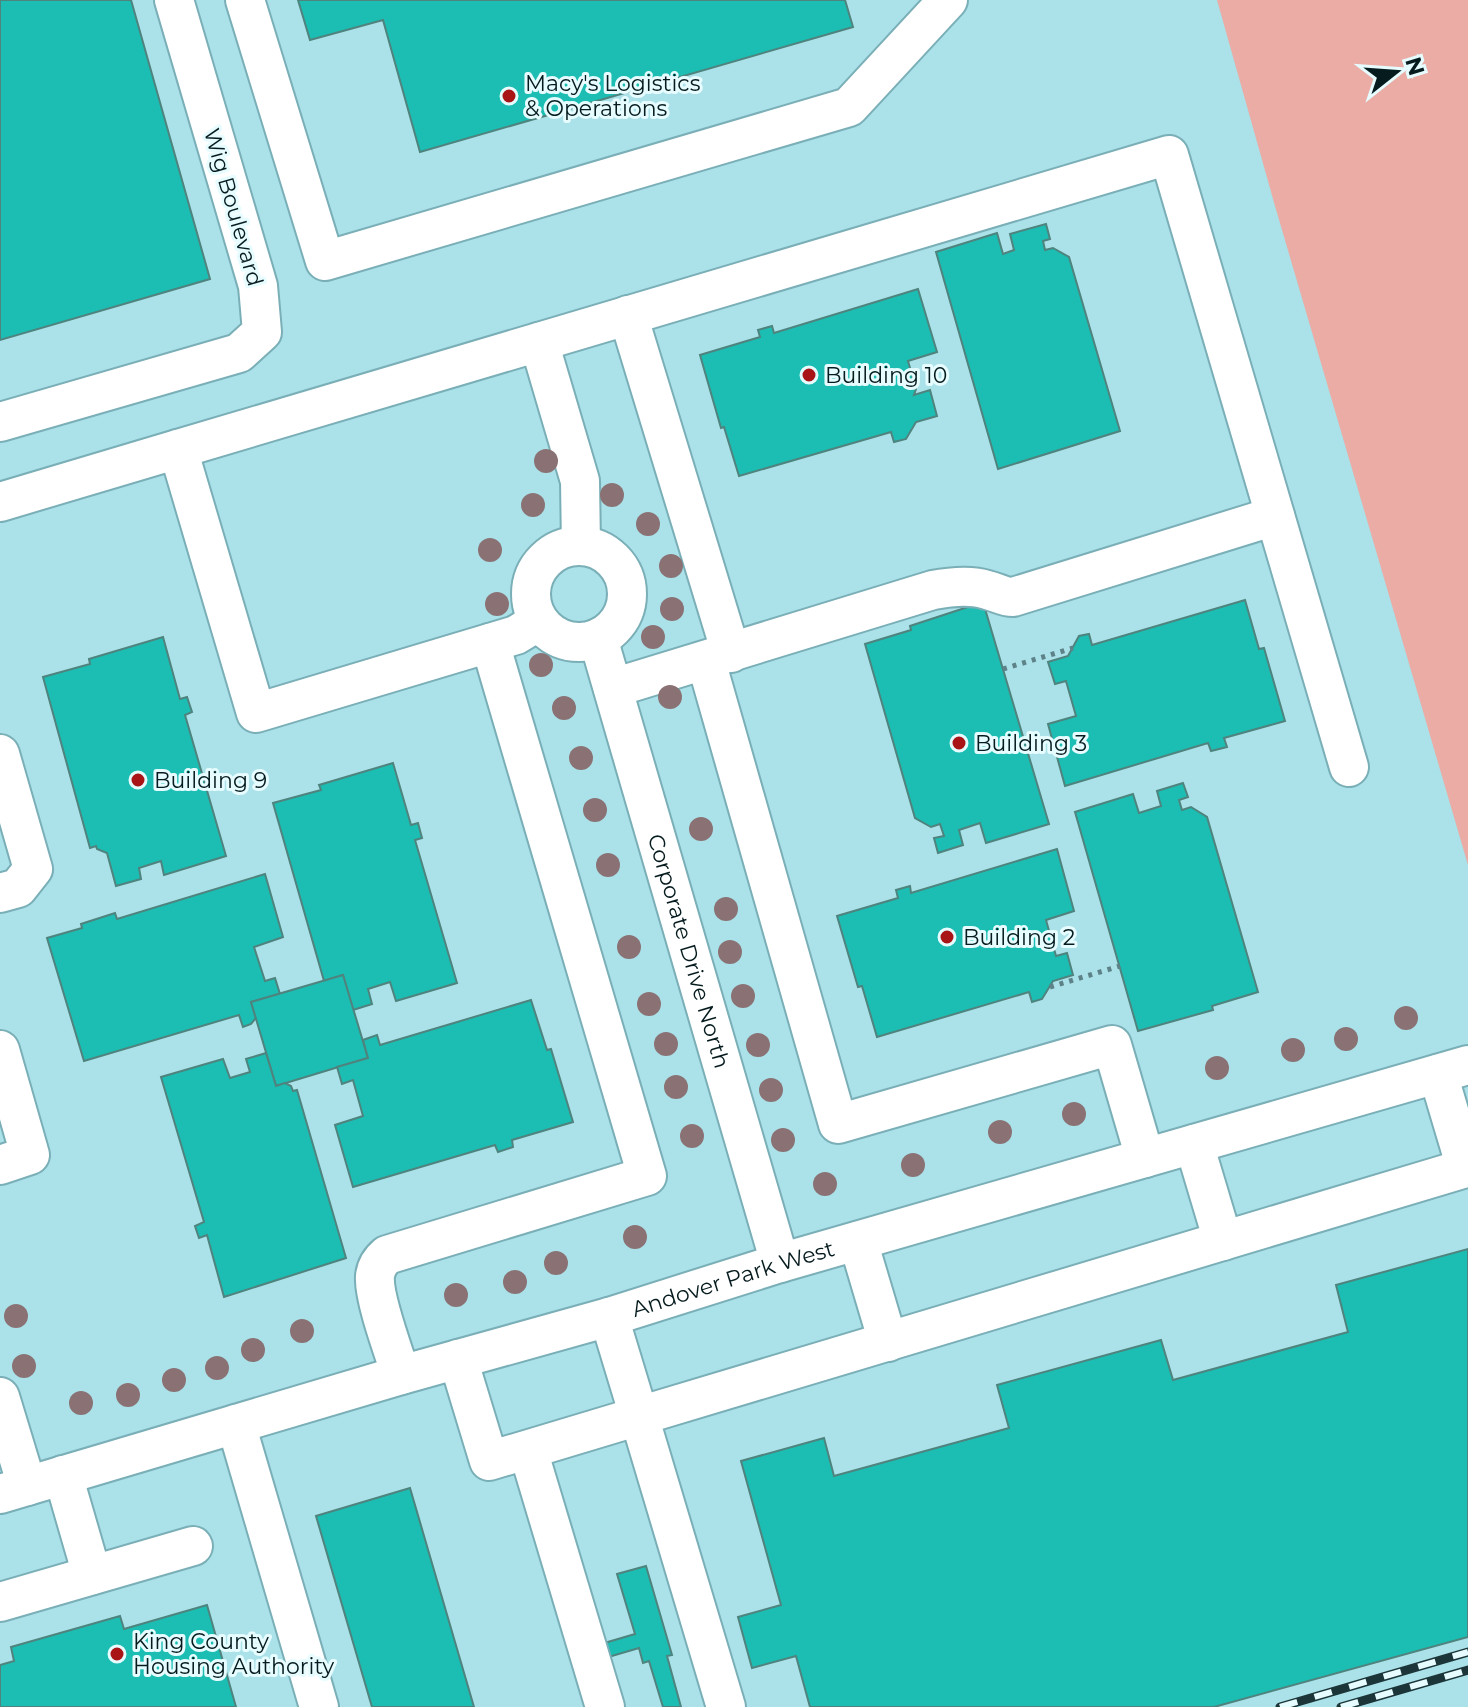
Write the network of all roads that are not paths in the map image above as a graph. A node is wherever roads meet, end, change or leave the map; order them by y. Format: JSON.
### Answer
{"nodes":[{"id":1,"x":174,"y":0,"type":"edge"},
{"id":2,"x":245,"y":0,"type":"edge"},
{"id":3,"x":948,"y":0,"type":"edge"},
{"id":4,"x":628,"y":315,"type":"junction"},
{"id":5,"x":539,"y":342,"type":"junction"},
{"id":6,"x":0,"y":422,"type":"edge"},
{"id":7,"x":178,"y":449,"type":"junction"},
{"id":8,"x":0,"y":502,"type":"edge"},
{"id":9,"x":1275,"y":516,"type":"junction"},
{"id":10,"x":581,"y":546,"type":"junction"},
{"id":11,"x":539,"y":621,"type":"junction"},
{"id":12,"x":598,"y":638,"type":"junction"},
{"id":13,"x":490,"y":643,"type":"junction"},
{"id":14,"x":718,"y":657,"type":"junction"},
{"id":15,"x":613,"y":688,"type":"junction"},
{"id":16,"x":0,"y":754,"type":"edge"},
{"id":17,"x":1349,"y":767,"type":"dead end"},
{"id":18,"x":0,"y":893,"type":"edge"},
{"id":19,"x":0,"y":1050,"type":"edge"},
{"id":20,"x":1453,"y":1070,"type":"edge"},
{"id":21,"x":1194,"y":1144,"type":"junction"},
{"id":22,"x":1145,"y":1158,"type":"junction"},
{"id":23,"x":0,"y":1165,"type":"edge"},
{"id":24,"x":1467,"y":1170,"type":"edge"},
{"id":25,"x":858,"y":1241,"type":"junction"},
{"id":26,"x":1223,"y":1241,"type":"junction"},
{"id":27,"x":780,"y":1263,"type":"junction"},
{"id":28,"x":609,"y":1317,"type":"junction"},
{"id":29,"x":888,"y":1342,"type":"junction"},
{"id":30,"x":458,"y":1359,"type":"junction"},
{"id":31,"x":401,"y":1375,"type":"junction"},
{"id":32,"x":0,"y":1397,"type":"edge"},
{"id":33,"x":639,"y":1416,"type":"junction"},
{"id":34,"x":236,"y":1424,"type":"junction"},
{"id":35,"x":528,"y":1450,"type":"junction"},
{"id":36,"x":30,"y":1485,"type":"edge"},
{"id":37,"x":193,"y":1546,"type":"dead end"},
{"id":38,"x":92,"y":1575,"type":"junction"},
{"id":39,"x":0,"y":1602,"type":"edge"},
{"id":40,"x":319,"y":1707,"type":"edge"},
{"id":41,"x":605,"y":1707,"type":"edge"},
{"id":42,"x":726,"y":1707,"type":"edge"}],
"edges":[{"from":1,"to":6,"type":"street","name":"Wig Boulevard"},
{"from":2,"to":3,"type":"street"},
{"from":4,"to":5,"type":"street"},
{"from":4,"to":9,"type":"street"},
{"from":4,"to":14,"type":"street"},
{"from":5,"to":7,"type":"street"},
{"from":5,"to":10,"type":"street"},
{"from":7,"to":8,"type":"street"},
{"from":7,"to":13,"type":"street"},
{"from":9,"to":14,"type":"street"},
{"from":9,"to":17,"type":"street"},
{"from":10,"to":11,"type":"street"},
{"from":10,"to":12,"type":"street"},
{"from":11,"to":12,"type":"street"},
{"from":11,"to":13,"type":"street"},
{"from":12,"to":15,"type":"street","name":"Corporate Drive North"},
{"from":13,"to":31,"type":"street"},
{"from":14,"to":15,"type":"street"},
{"from":14,"to":22,"type":"street"},
{"from":15,"to":27,"type":"street","name":"Corporate Drive North"},
{"from":16,"to":18,"type":"street"},
{"from":19,"to":23,"type":"street"},
{"from":20,"to":21,"type":"street","name":"Andover Park West"},
{"from":20,"to":24,"type":"street"},
{"from":21,"to":22,"type":"street","name":"Andover Park West"},
{"from":21,"to":26,"type":"street"},
{"from":22,"to":25,"type":"street","name":"Andover Park West"},
{"from":24,"to":26,"type":"street"},
{"from":25,"to":27,"type":"street","name":"Andover Park West"},
{"from":25,"to":29,"type":"street"},
{"from":26,"to":29,"type":"street"},
{"from":27,"to":28,"type":"street","name":"Andover Park West"},
{"from":28,"to":30,"type":"street","name":"Andover Park West"},
{"from":28,"to":33,"type":"street"},
{"from":29,"to":33,"type":"street"},
{"from":30,"to":31,"type":"street","name":"Andover Park West"},
{"from":30,"to":35,"type":"street"},
{"from":31,"to":34,"type":"street","name":"Andover Park West"},
{"from":32,"to":36,"type":"street"},
{"from":33,"to":35,"type":"street"},
{"from":33,"to":42,"type":"street"},
{"from":34,"to":36,"type":"street","name":"Andover Park West"},
{"from":34,"to":40,"type":"street"},
{"from":35,"to":41,"type":"street"},
{"from":36,"to":38,"type":"street"},
{"from":37,"to":38,"type":"street"},
{"from":38,"to":39,"type":"street"}]}
